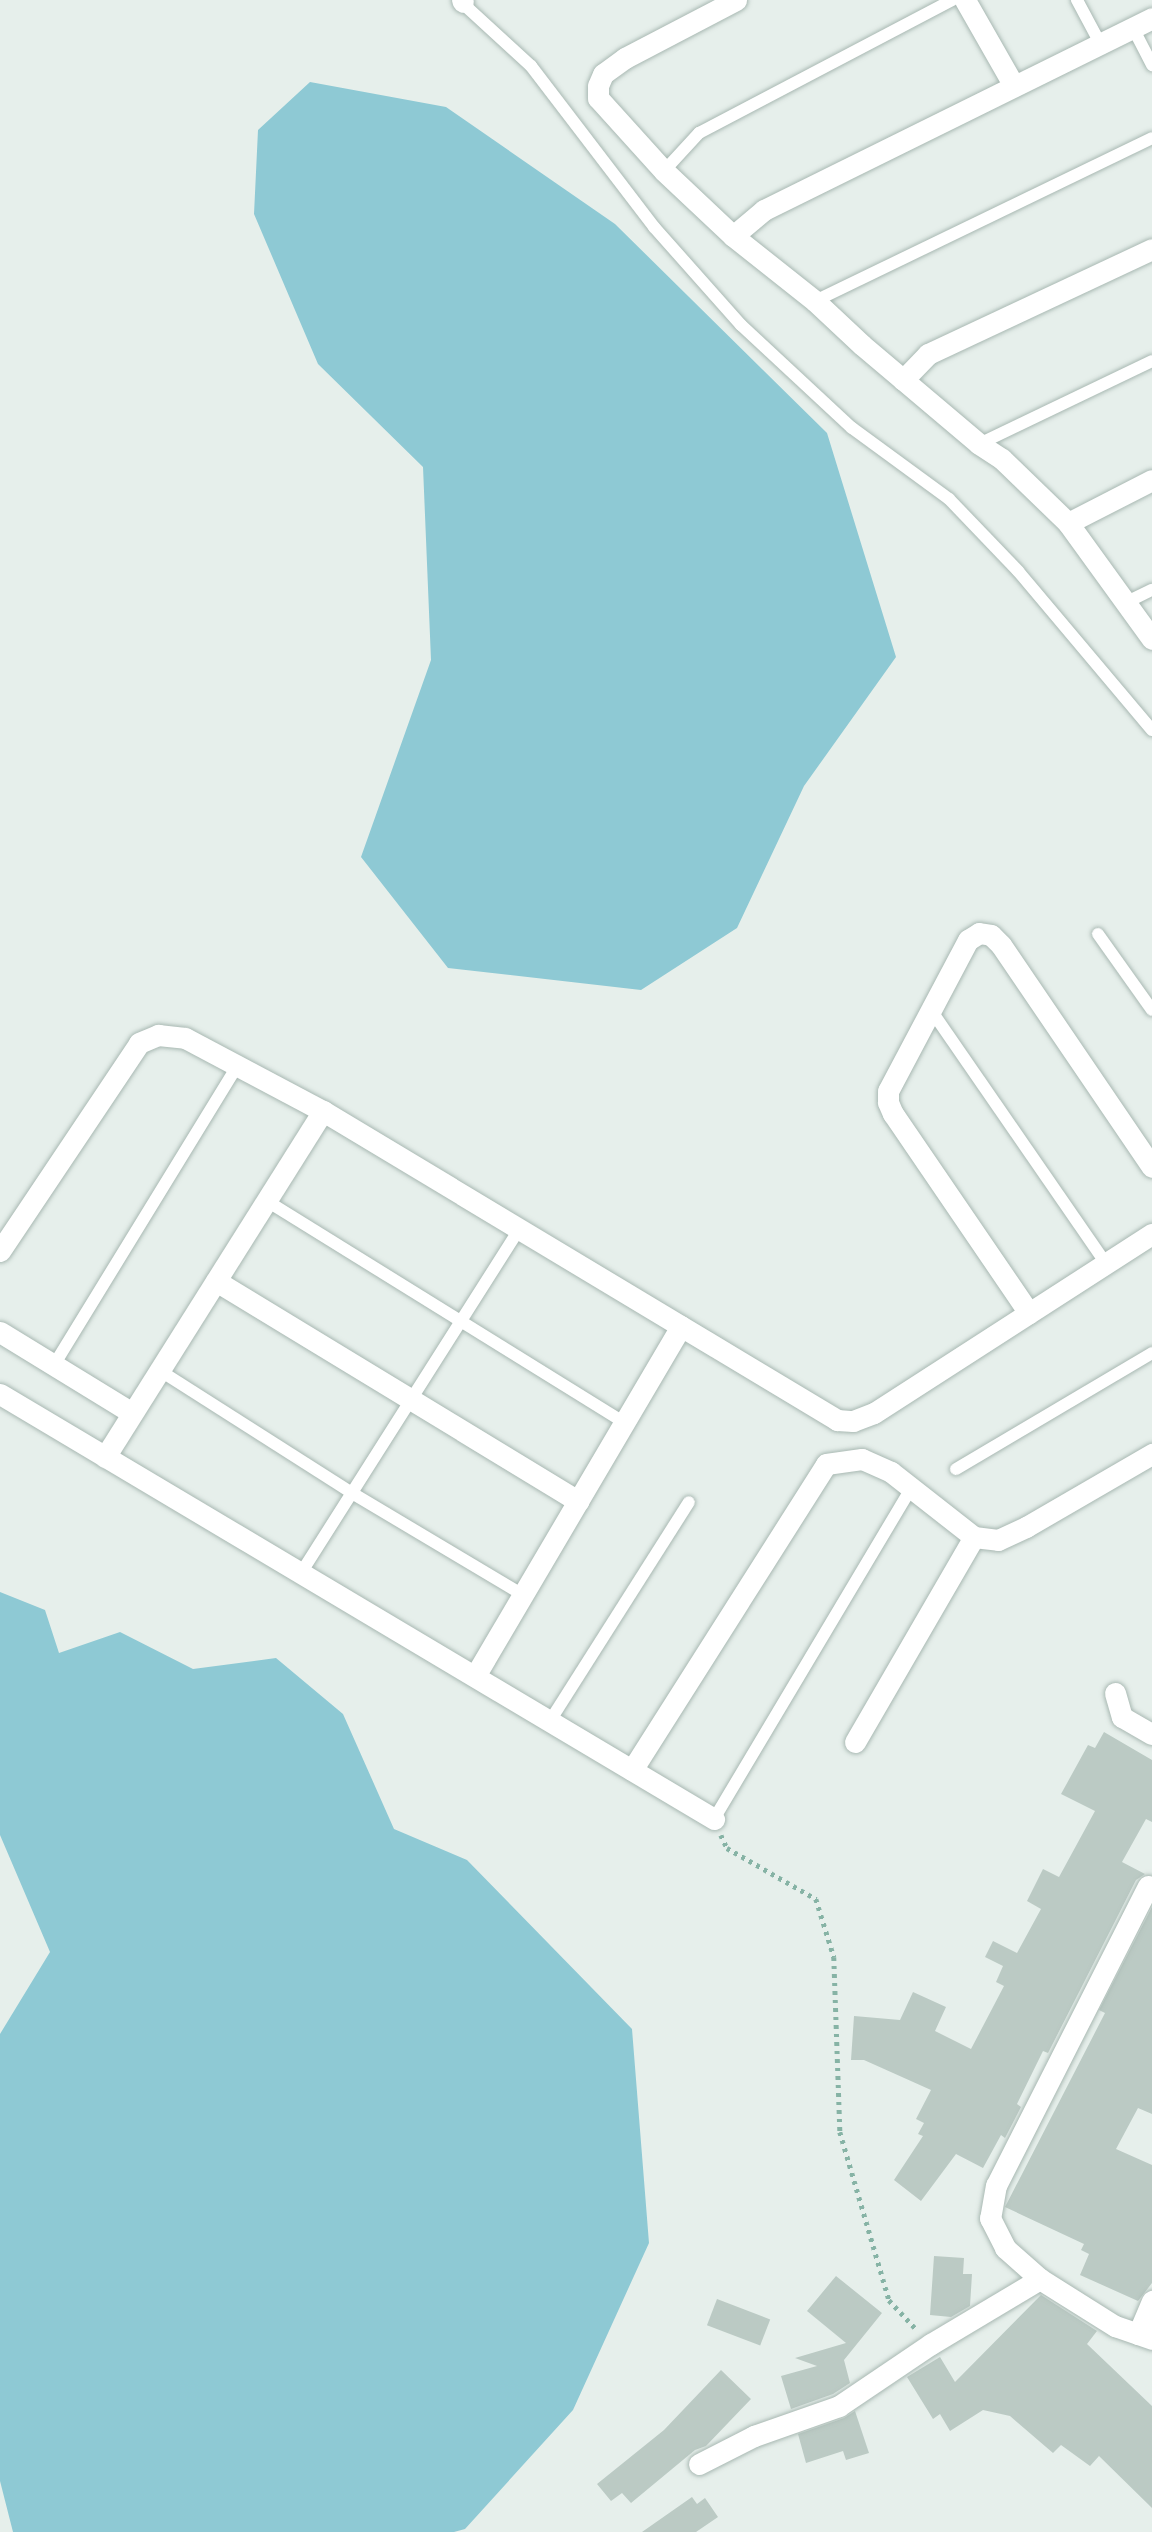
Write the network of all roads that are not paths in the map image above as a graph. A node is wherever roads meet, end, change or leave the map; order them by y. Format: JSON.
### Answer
{"nodes":[{"id":1,"x":736,"y":0,"type":"edge"},
{"id":2,"x":952,"y":0,"type":"edge"},
{"id":3,"x":965,"y":0,"type":"edge"},
{"id":4,"x":1077,"y":0,"type":"edge"},
{"id":5,"x":461,"y":1,"type":"edge"},
{"id":6,"x":1143,"y":23,"type":"edge"},
{"id":7,"x":1101,"y":45,"type":"junction"},
{"id":8,"x":1152,"y":65,"type":"edge"},
{"id":9,"x":1014,"y":86,"type":"junction"},
{"id":10,"x":1152,"y":138,"type":"edge"},
{"id":11,"x":664,"y":172,"type":"junction"},
{"id":12,"x":733,"y":236,"type":"junction"},
{"id":13,"x":1152,"y":249,"type":"edge"},
{"id":14,"x":815,"y":301,"type":"junction"},
{"id":15,"x":1152,"y":361,"type":"edge"},
{"id":16,"x":903,"y":380,"type":"junction"},
{"id":17,"x":979,"y":444,"type":"junction"},
{"id":18,"x":1152,"y":480,"type":"edge"},
{"id":19,"x":1068,"y":523,"type":"junction"},
{"id":20,"x":1152,"y":590,"type":"edge"},
{"id":21,"x":1127,"y":602,"type":"junction"},
{"id":22,"x":1152,"y":639,"type":"edge"},
{"id":23,"x":1152,"y":730,"type":"edge"},
{"id":24,"x":1098,"y":934,"type":"dead end"},
{"id":25,"x":931,"y":1010,"type":"junction"},
{"id":26,"x":1152,"y":1010,"type":"edge"},
{"id":27,"x":238,"y":1065,"type":"junction"},
{"id":28,"x":323,"y":1111,"type":"junction"},
{"id":29,"x":1152,"y":1167,"type":"edge"},
{"id":30,"x":267,"y":1200,"type":"junction"},
{"id":31,"x":519,"y":1229,"type":"junction"},
{"id":32,"x":1151,"y":1238,"type":"edge"},
{"id":33,"x":0,"y":1251,"type":"edge"},
{"id":34,"x":1106,"y":1264,"type":"junction"},
{"id":35,"x":216,"y":1281,"type":"junction"},
{"id":36,"x":1029,"y":1312,"type":"junction"},
{"id":37,"x":460,"y":1321,"type":"junction"},
{"id":38,"x":681,"y":1326,"type":"junction"},
{"id":39,"x":0,"y":1332,"type":"edge"},
{"id":40,"x":1152,"y":1353,"type":"edge"},
{"id":41,"x":54,"y":1365,"type":"junction"},
{"id":42,"x":159,"y":1370,"type":"junction"},
{"id":43,"x":0,"y":1394,"type":"edge"},
{"id":44,"x":411,"y":1399,"type":"junction"},
{"id":45,"x":132,"y":1413,"type":"junction"},
{"id":46,"x":624,"y":1422,"type":"junction"},
{"id":47,"x":1152,"y":1454,"type":"edge"},
{"id":48,"x":105,"y":1457,"type":"junction"},
{"id":49,"x":956,"y":1469,"type":"dead end"},
{"id":50,"x":911,"y":1488,"type":"junction"},
{"id":51,"x":352,"y":1493,"type":"junction"},
{"id":52,"x":578,"y":1501,"type":"junction"},
{"id":53,"x":689,"y":1502,"type":"dead end"},
{"id":54,"x":974,"y":1537,"type":"junction"},
{"id":55,"x":301,"y":1573,"type":"junction"},
{"id":56,"x":523,"y":1595,"type":"junction"},
{"id":57,"x":475,"y":1676,"type":"junction"},
{"id":58,"x":1115,"y":1693,"type":"dead end"},
{"id":59,"x":550,"y":1721,"type":"junction"},
{"id":60,"x":1152,"y":1734,"type":"edge"},
{"id":61,"x":855,"y":1742,"type":"dead end"},
{"id":62,"x":632,"y":1770,"type":"junction"},
{"id":63,"x":714,"y":1819,"type":"joint"},
{"id":64,"x":1148,"y":1886,"type":"dead end"},
{"id":65,"x":1040,"y":2279,"type":"junction"},
{"id":66,"x":1152,"y":2301,"type":"edge"},
{"id":67,"x":1145,"y":2336,"type":"edge"},
{"id":68,"x":699,"y":2464,"type":"dead end"}],
"edges":[{"from":1,"to":11,"type":"street"},
{"from":2,"to":11,"type":"lane"},
{"from":3,"to":9,"type":"street"},
{"from":4,"to":7,"type":"lane"},
{"from":5,"to":23,"type":"lane"},
{"from":6,"to":7,"type":"street"},
{"from":6,"to":8,"type":"lane"},
{"from":7,"to":9,"type":"street"},
{"from":9,"to":12,"type":"street"},
{"from":10,"to":14,"type":"lane"},
{"from":11,"to":12,"type":"street"},
{"from":12,"to":14,"type":"street"},
{"from":13,"to":16,"type":"street"},
{"from":14,"to":16,"type":"street"},
{"from":15,"to":17,"type":"lane"},
{"from":16,"to":17,"type":"street"},
{"from":17,"to":19,"type":"street"},
{"from":18,"to":19,"type":"street"},
{"from":19,"to":21,"type":"street"},
{"from":20,"to":21,"type":"lane"},
{"from":21,"to":22,"type":"street"},
{"from":24,"to":26,"type":"lane"},
{"from":25,"to":29,"type":"street"},
{"from":25,"to":34,"type":"lane"},
{"from":25,"to":36,"type":"street"},
{"from":27,"to":28,"type":"street"},
{"from":27,"to":33,"type":"street"},
{"from":27,"to":41,"type":"lane"},
{"from":28,"to":30,"type":"street"},
{"from":28,"to":31,"type":"street"},
{"from":30,"to":35,"type":"street"},
{"from":30,"to":37,"type":"lane"},
{"from":31,"to":37,"type":"lane"},
{"from":31,"to":38,"type":"street"},
{"from":32,"to":34,"type":"street"},
{"from":34,"to":36,"type":"street"},
{"from":35,"to":42,"type":"street"},
{"from":35,"to":44,"type":"street"},
{"from":36,"to":38,"type":"street"},
{"from":37,"to":44,"type":"lane"},
{"from":37,"to":46,"type":"lane"},
{"from":38,"to":46,"type":"street"},
{"from":39,"to":41,"type":"street"},
{"from":40,"to":49,"type":"lane"},
{"from":41,"to":45,"type":"street"},
{"from":42,"to":45,"type":"street"},
{"from":42,"to":51,"type":"lane"},
{"from":43,"to":48,"type":"street"},
{"from":44,"to":51,"type":"lane"},
{"from":44,"to":52,"type":"street"},
{"from":45,"to":48,"type":"street"},
{"from":46,"to":52,"type":"street"},
{"from":47,"to":54,"type":"street"},
{"from":48,"to":55,"type":"street"},
{"from":50,"to":54,"type":"street"},
{"from":50,"to":62,"type":"street"},
{"from":50,"to":63,"type":"lane"},
{"from":51,"to":55,"type":"lane"},
{"from":51,"to":56,"type":"lane"},
{"from":52,"to":56,"type":"street"},
{"from":53,"to":59,"type":"lane"},
{"from":54,"to":61,"type":"street"},
{"from":55,"to":57,"type":"street"},
{"from":56,"to":57,"type":"street"},
{"from":57,"to":59,"type":"street"},
{"from":58,"to":60,"type":"street"},
{"from":59,"to":62,"type":"street"},
{"from":62,"to":63,"type":"street"},
{"from":64,"to":65,"type":"street"},
{"from":65,"to":67,"type":"street"},
{"from":65,"to":68,"type":"street"},
{"from":66,"to":67,"type":"street"}]}
